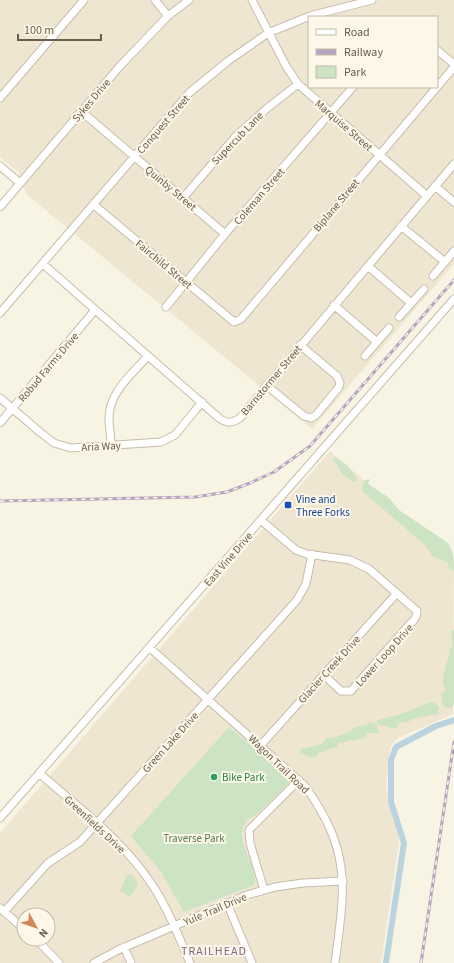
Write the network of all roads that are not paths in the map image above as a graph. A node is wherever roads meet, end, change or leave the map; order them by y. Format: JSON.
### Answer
{"nodes":[{"id":1,"x":84,"y":0,"type":"edge"},
{"id":2,"x":156,"y":0,"type":"edge"},
{"id":3,"x":189,"y":0,"type":"edge"},
{"id":4,"x":252,"y":0,"type":"edge"},
{"id":5,"x":372,"y":0,"type":"edge"},
{"id":6,"x":168,"y":16,"type":"junction"},
{"id":7,"x":310,"y":16,"type":"edge"},
{"id":8,"x":308,"y":17,"type":"edge"},
{"id":9,"x":268,"y":33,"type":"junction"},
{"id":10,"x":438,"y":51,"type":"edge"},
{"id":11,"x":454,"y":66,"type":"edge"},
{"id":12,"x":298,"y":84,"type":"junction"},
{"id":13,"x":438,"y":86,"type":"edge"},
{"id":14,"x":353,"y":88,"type":"edge"},
{"id":15,"x":436,"y":88,"type":"edge"},
{"id":16,"x":0,"y":98,"type":"edge"},
{"id":17,"x":81,"y":111,"type":"junction"},
{"id":18,"x":331,"y":113,"type":"junction"},
{"id":19,"x":378,"y":155,"type":"junction"},
{"id":20,"x":135,"y":157,"type":"junction"},
{"id":21,"x":454,"y":164,"type":"edge"},
{"id":22,"x":0,"y":166,"type":"edge"},
{"id":23,"x":20,"y":183,"type":"junction"},
{"id":24,"x":435,"y":186,"type":"junction"},
{"id":25,"x":426,"y":196,"type":"junction"},
{"id":26,"x":183,"y":198,"type":"junction"},
{"id":27,"x":454,"y":202,"type":"edge"},
{"id":28,"x":94,"y":205,"type":"junction"},
{"id":29,"x":0,"y":207,"type":"edge"},
{"id":30,"x":401,"y":226,"type":"junction"},
{"id":31,"x":225,"y":234,"type":"junction"},
{"id":32,"x":454,"y":251,"type":"edge"},
{"id":33,"x":444,"y":262,"type":"junction"},
{"id":34,"x":42,"y":264,"type":"junction"},
{"id":35,"x":368,"y":266,"type":"junction"},
{"id":36,"x":433,"y":276,"type":"dead end"},
{"id":37,"x":186,"y":283,"type":"junction"},
{"id":38,"x":424,"y":289,"type":"dead end"},
{"id":39,"x":454,"y":299,"type":"edge"},
{"id":40,"x":411,"y":303,"type":"junction"},
{"id":41,"x":334,"y":305,"type":"junction"},
{"id":42,"x":166,"y":307,"type":"dead end"},
{"id":43,"x":95,"y":310,"type":"junction"},
{"id":44,"x":0,"y":313,"type":"edge"},
{"id":45,"x":399,"y":317,"type":"dead end"},
{"id":46,"x":234,"y":322,"type":"joint"},
{"id":47,"x":389,"y":328,"type":"dead end"},
{"id":48,"x":377,"y":342,"type":"junction"},
{"id":49,"x":300,"y":345,"type":"junction"},
{"id":50,"x":148,"y":356,"type":"junction"},
{"id":51,"x":366,"y":356,"type":"dead end"},
{"id":52,"x":266,"y":385,"type":"junction"},
{"id":53,"x":0,"y":398,"type":"edge"},
{"id":54,"x":202,"y":402,"type":"junction"},
{"id":55,"x":13,"y":409,"type":"junction"},
{"id":56,"x":0,"y":424,"type":"edge"},
{"id":57,"x":111,"y":446,"type":"junction"},
{"id":58,"x":262,"y":521,"type":"junction"},
{"id":59,"x":312,"y":554,"type":"junction"},
{"id":60,"x":397,"y":593,"type":"junction"},
{"id":61,"x":150,"y":648,"type":"junction"},
{"id":62,"x":324,"y":675,"type":"junction"},
{"id":63,"x":208,"y":699,"type":"junction"},
{"id":64,"x":260,"y":745,"type":"junction"},
{"id":65,"x":39,"y":773,"type":"junction"},
{"id":66,"x":299,"y":780,"type":"junction"},
{"id":67,"x":0,"y":818,"type":"edge"},
{"id":68,"x":96,"y":823,"type":"junction"},
{"id":69,"x":343,"y":881,"type":"junction"},
{"id":70,"x":264,"y":890,"type":"junction"},
{"id":71,"x":227,"y":903,"type":"junction"},
{"id":72,"x":2,"y":910,"type":"edge"},
{"id":73,"x":16,"y":922,"type":"edge"},
{"id":74,"x":174,"y":926,"type":"junction"},
{"id":75,"x":44,"y":947,"type":"edge"},
{"id":76,"x":124,"y":947,"type":"junction"},
{"id":77,"x":59,"y":963,"type":"edge"},
{"id":78,"x":94,"y":963,"type":"edge"},
{"id":79,"x":131,"y":963,"type":"edge"},
{"id":80,"x":190,"y":963,"type":"edge"},
{"id":81,"x":252,"y":963,"type":"edge"},
{"id":82,"x":335,"y":963,"type":"edge"}],
"edges":[{"from":1,"to":16,"type":"street"},
{"from":2,"to":6,"type":"street"},
{"from":3,"to":6,"type":"street","name":"Sykes Drive"},
{"from":4,"to":9,"type":"street","name":"Marquise Street"},
{"from":5,"to":7,"type":"street","name":"Conquest Street"},
{"from":6,"to":17,"type":"street","name":"Sykes Drive"},
{"from":8,"to":9,"type":"street","name":"Conquest Street"},
{"from":9,"to":12,"type":"street","name":"Marquise Street"},
{"from":9,"to":20,"type":"street","name":"Conquest Street"},
{"from":10,"to":11,"type":"street"},
{"from":11,"to":13,"type":"street","name":"Biplane Street"},
{"from":12,"to":18,"type":"street","name":"Marquise Street"},
{"from":12,"to":26,"type":"street","name":"Supercub Lane"},
{"from":14,"to":18,"type":"street","name":"Coleman Street"},
{"from":15,"to":19,"type":"street","name":"Biplane Street"},
{"from":17,"to":20,"type":"street","name":"Quinby Street"},
{"from":17,"to":23,"type":"street","name":"Sykes Drive"},
{"from":18,"to":19,"type":"street","name":"Marquise Street"},
{"from":18,"to":31,"type":"street","name":"Coleman Street"},
{"from":19,"to":25,"type":"street","name":"Marquise Street"},
{"from":19,"to":46,"type":"street","name":"Biplane Street"},
{"from":20,"to":26,"type":"street","name":"Quinby Street"},
{"from":20,"to":28,"type":"street","name":"Conquest Street"},
{"from":21,"to":24,"type":"street","name":"Barnstormer Street"},
{"from":22,"to":23,"type":"street"},
{"from":23,"to":29,"type":"street","name":"Sykes Drive"},
{"from":24,"to":25,"type":"street","name":"Barnstormer Street"},
{"from":24,"to":27,"type":"street"},
{"from":25,"to":30,"type":"street","name":"Barnstormer Street"},
{"from":26,"to":31,"type":"street","name":"Quinby Street"},
{"from":28,"to":34,"type":"street","name":"Conquest Street"},
{"from":28,"to":37,"type":"street","name":"Fairchild Street"},
{"from":30,"to":33,"type":"street"},
{"from":30,"to":35,"type":"street","name":"Barnstormer Street"},
{"from":31,"to":37,"type":"street","name":"Coleman Street"},
{"from":32,"to":33,"type":"street"},
{"from":33,"to":36,"type":"street"},
{"from":34,"to":43,"type":"street","name":"Barnstormer Street"},
{"from":34,"to":44,"type":"street","name":"Conquest Street"},
{"from":35,"to":40,"type":"street"},
{"from":35,"to":41,"type":"street","name":"Barnstormer Street"},
{"from":37,"to":42,"type":"street","name":"Coleman Street"},
{"from":37,"to":46,"type":"street","name":"Fairchild Street"},
{"from":38,"to":40,"type":"street"},
{"from":39,"to":58,"type":"street","name":"East Vine Drive"},
{"from":40,"to":45,"type":"street"},
{"from":41,"to":48,"type":"street"},
{"from":41,"to":49,"type":"street","name":"Barnstormer Street"},
{"from":43,"to":50,"type":"street","name":"Barnstormer Street"},
{"from":43,"to":55,"type":"street","name":"Robud Farms Drive"},
{"from":47,"to":48,"type":"street"},
{"from":48,"to":51,"type":"street"},
{"from":49,"to":52,"type":"street","name":"Barnstormer Street"},
{"from":49,"to":52,"type":"street"},
{"from":50,"to":54,"type":"street","name":"Barnstormer Street"},
{"from":50,"to":57,"type":"street"},
{"from":52,"to":54,"type":"street","name":"Barnstormer Street"},
{"from":53,"to":55,"type":"street","name":"Aria Way"},
{"from":54,"to":57,"type":"street","name":"Aria Way"},
{"from":55,"to":56,"type":"street","name":"Robud Farms Drive"},
{"from":55,"to":57,"type":"street","name":"Aria Way"},
{"from":58,"to":59,"type":"street"},
{"from":58,"to":61,"type":"street","name":"East Vine Drive"},
{"from":59,"to":60,"type":"street"},
{"from":59,"to":63,"type":"street","name":"Green Lake Drive"},
{"from":60,"to":62,"type":"street","name":"Glacier Creek Drive"},
{"from":60,"to":62,"type":"street","name":"Lower Loop Drive"},
{"from":61,"to":63,"type":"street","name":"Wagon Trail Road"},
{"from":61,"to":65,"type":"street","name":"East Vine Drive"},
{"from":62,"to":64,"type":"street","name":"Glacier Creek Drive"},
{"from":63,"to":64,"type":"street","name":"Wagon Trail Road"},
{"from":63,"to":68,"type":"street","name":"Green Lake Drive"},
{"from":64,"to":66,"type":"street","name":"Wagon Trail Road"},
{"from":65,"to":67,"type":"street","name":"East Vine Drive"},
{"from":65,"to":68,"type":"street","name":"Greenfields Drive"},
{"from":66,"to":69,"type":"street","name":"Wagon Trail Road"},
{"from":66,"to":70,"type":"street"},
{"from":68,"to":72,"type":"street","name":"Green Lake Drive"},
{"from":68,"to":74,"type":"street","name":"Greenfields Drive"},
{"from":69,"to":70,"type":"street","name":"Yule Trail Drive"},
{"from":69,"to":82,"type":"street","name":"Wagon Trail Road"},
{"from":70,"to":71,"type":"street","name":"Yule Trail Drive"},
{"from":71,"to":74,"type":"street","name":"Yule Trail Drive"},
{"from":71,"to":81,"type":"street"},
{"from":72,"to":73,"type":"street"},
{"from":74,"to":76,"type":"street","name":"Yule Trail Drive"},
{"from":74,"to":80,"type":"street","name":"Greenfields Drive"},
{"from":75,"to":77,"type":"street"},
{"from":76,"to":78,"type":"street","name":"Yule Trail Drive"},
{"from":76,"to":79,"type":"street"}]}
